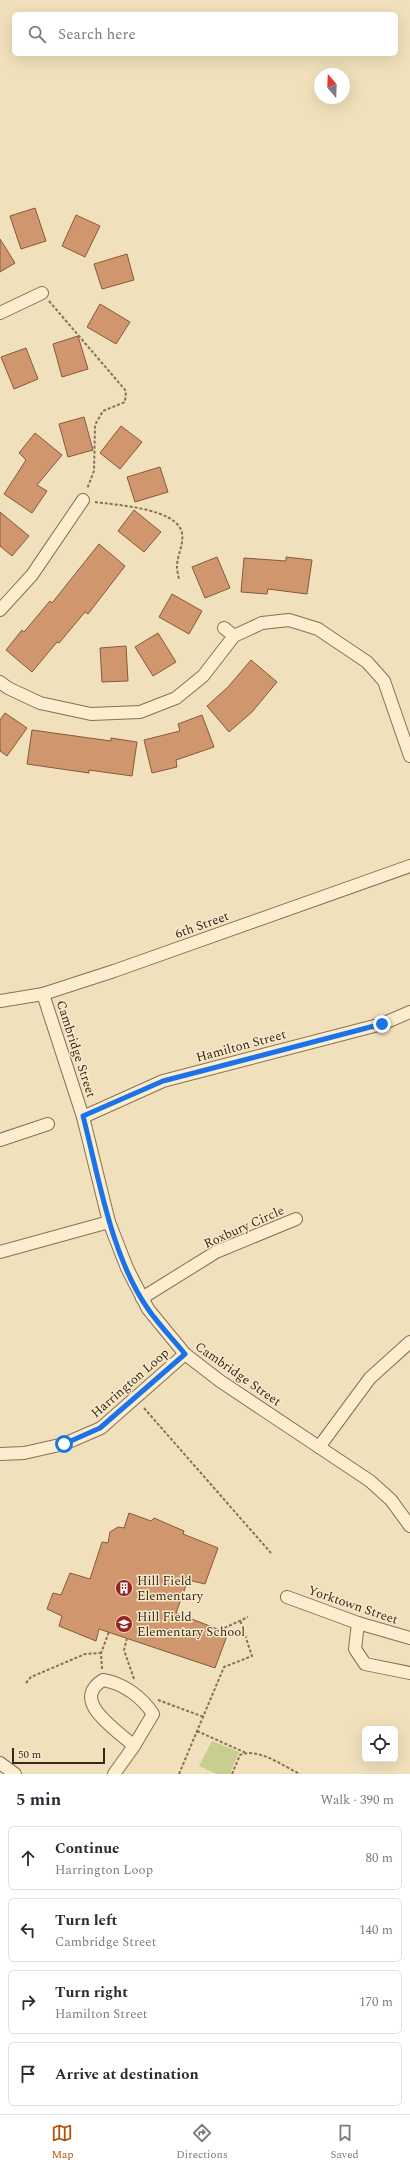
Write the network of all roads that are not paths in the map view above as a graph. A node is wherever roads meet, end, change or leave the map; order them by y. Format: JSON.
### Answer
{"nodes":[{"id":1,"x":42,"y":293,"type":"road end"},
{"id":2,"x":0,"y":313,"type":"edge"},
{"id":3,"x":83,"y":500,"type":"road end"},
{"id":4,"x":0,"y":610,"type":"edge"},
{"id":5,"x":224,"y":628,"type":"dead end"},
{"id":6,"x":234,"y":636,"type":"junction"},
{"id":7,"x":0,"y":682,"type":"edge"},
{"id":8,"x":410,"y":756,"type":"edge"},
{"id":9,"x":410,"y":866,"type":"edge"},
{"id":10,"x":43,"y":994,"type":"junction"},
{"id":11,"x":0,"y":1001,"type":"edge"},
{"id":12,"x":410,"y":1012,"type":"edge"},
{"id":13,"x":83,"y":1116,"type":"junction"},
{"id":14,"x":48,"y":1124,"type":"dead end"},
{"id":15,"x":0,"y":1140,"type":"edge"},
{"id":16,"x":296,"y":1219,"type":"dead end"},
{"id":17,"x":109,"y":1222,"type":"junction"},
{"id":18,"x":0,"y":1252,"type":"edge"},
{"id":19,"x":142,"y":1298,"type":"junction"},
{"id":20,"x":410,"y":1342,"type":"edge"},
{"id":21,"x":185,"y":1354,"type":"junction"},
{"id":22,"x":319,"y":1447,"type":"junction"},
{"id":23,"x":0,"y":1454,"type":"edge"},
{"id":24,"x":410,"y":1526,"type":"edge"},
{"id":25,"x":287,"y":1597,"type":"dead end"},
{"id":26,"x":358,"y":1623,"type":"junction"},
{"id":27,"x":410,"y":1638,"type":"edge"},
{"id":28,"x":410,"y":1673,"type":"edge"},
{"id":29,"x":134,"y":1746,"type":"junction"},
{"id":30,"x":0,"y":1763,"type":"edge"},
{"id":31,"x":15,"y":1774,"type":"edge"},
{"id":32,"x":114,"y":1774,"type":"edge"}],
"edges":[{"from":1,"to":2,"type":"street"},
{"from":3,"to":4,"type":"street"},
{"from":5,"to":6,"type":"street"},
{"from":6,"to":7,"type":"street"},
{"from":6,"to":8,"type":"street"},
{"from":9,"to":10,"type":"street","name":"6th Street"},
{"from":10,"to":11,"type":"street","name":"6th Street"},
{"from":10,"to":13,"type":"street","name":"Cambridge Street"},
{"from":12,"to":13,"type":"street","name":"Hamilton Street"},
{"from":13,"to":17,"type":"street","name":"Cambridge Street"},
{"from":14,"to":15,"type":"street"},
{"from":16,"to":19,"type":"street","name":"Roxbury Circle"},
{"from":17,"to":18,"type":"street"},
{"from":17,"to":19,"type":"street","name":"Cambridge Street"},
{"from":19,"to":21,"type":"street","name":"Cambridge Street"},
{"from":20,"to":22,"type":"street"},
{"from":21,"to":22,"type":"street","name":"Cambridge Street"},
{"from":21,"to":23,"type":"street","name":"Harrington Loop"},
{"from":22,"to":24,"type":"street","name":"Cambridge Street"},
{"from":25,"to":26,"type":"street","name":"Yorktown Street"},
{"from":26,"to":27,"type":"street","name":"Yorktown Street"},
{"from":26,"to":28,"type":"street"},
{"from":29,"to":29,"type":"street"},
{"from":29,"to":32,"type":"street"},
{"from":30,"to":31,"type":"street"}]}
